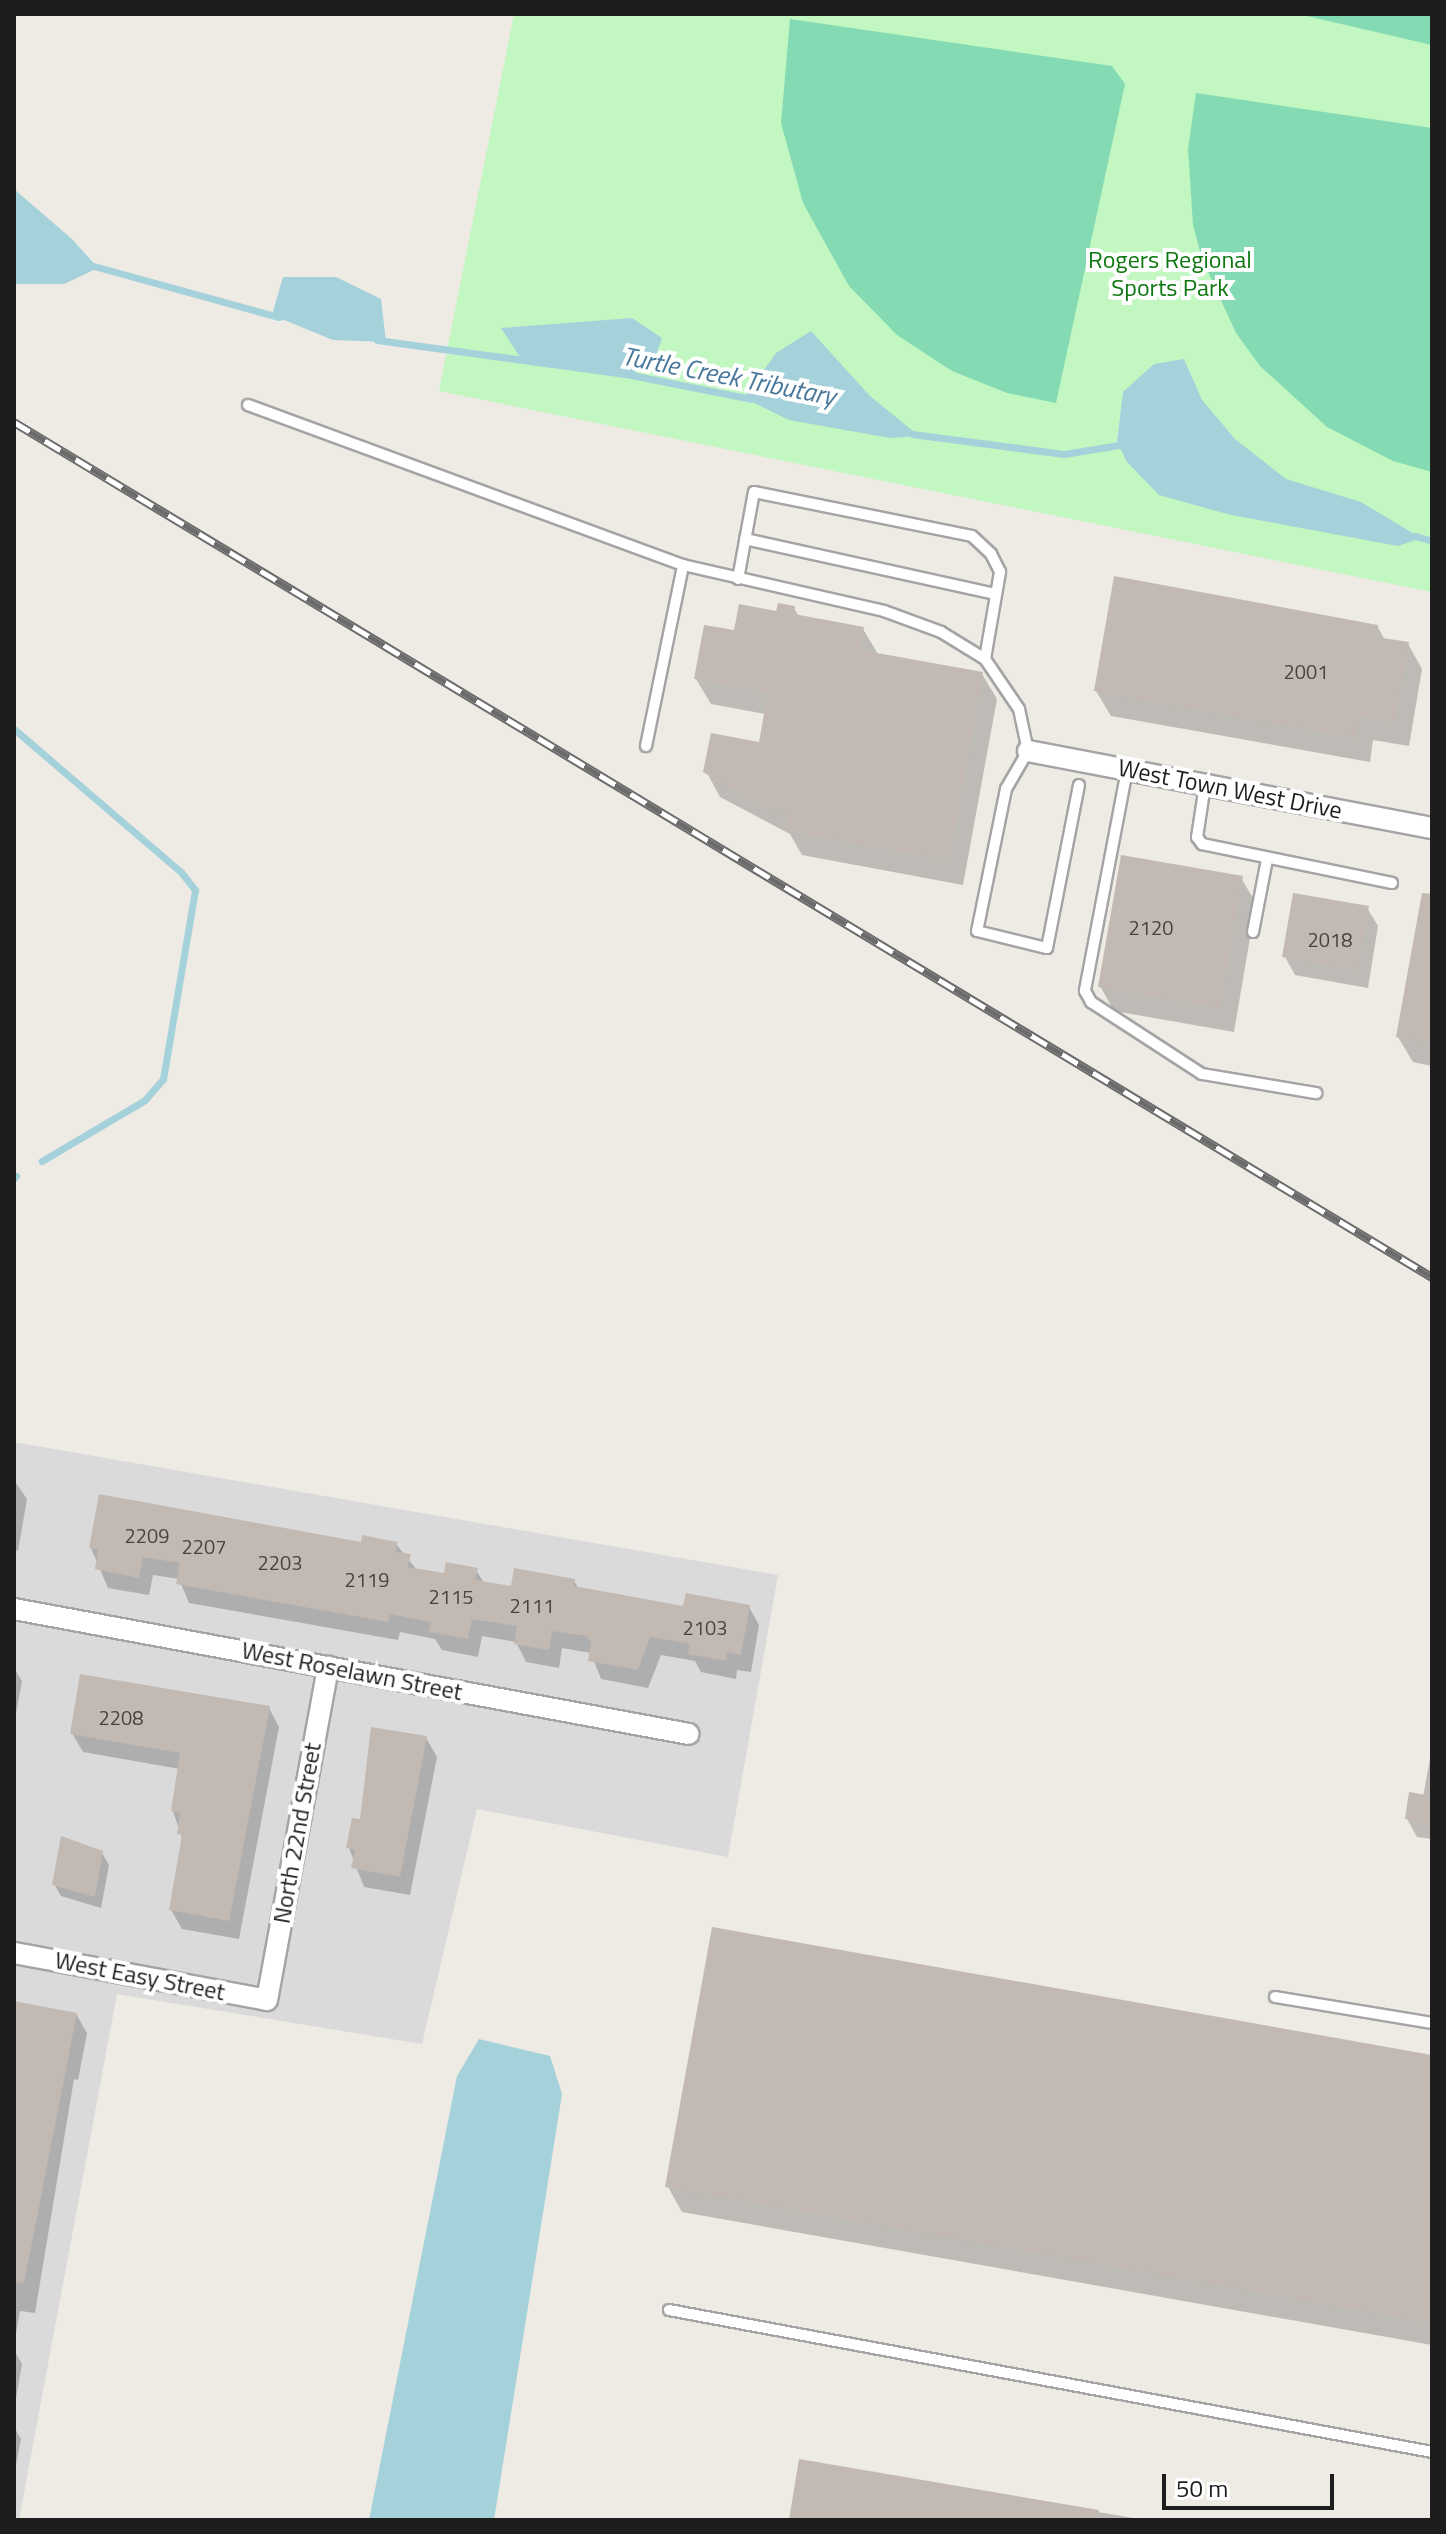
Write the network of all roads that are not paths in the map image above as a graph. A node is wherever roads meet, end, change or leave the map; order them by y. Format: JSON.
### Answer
{"nodes":[{"id":1,"x":248,"y":405,"type":"dead end"},
{"id":2,"x":745,"y":539,"type":"junction"},
{"id":3,"x":683,"y":565,"type":"junction"},
{"id":4,"x":738,"y":579,"type":"junction"},
{"id":5,"x":996,"y":594,"type":"junction"},
{"id":6,"x":985,"y":659,"type":"junction"},
{"id":7,"x":646,"y":746,"type":"dead end"},
{"id":8,"x":1028,"y":751,"type":"junction"},
{"id":9,"x":1127,"y":770,"type":"junction"},
{"id":10,"x":1079,"y":785,"type":"dead end"},
{"id":11,"x":1205,"y":785,"type":"junction"},
{"id":12,"x":1432,"y":828,"type":"edge"},
{"id":13,"x":1267,"y":859,"type":"junction"},
{"id":14,"x":1392,"y":883,"type":"dead end"},
{"id":15,"x":1253,"y":932,"type":"dead end"},
{"id":16,"x":1316,"y":1093,"type":"dead end"},
{"id":17,"x":14,"y":1609,"type":"edge"},
{"id":18,"x":328,"y":1667,"type":"junction"},
{"id":19,"x":689,"y":1734,"type":"dead end"},
{"id":20,"x":14,"y":1953,"type":"edge"},
{"id":21,"x":1275,"y":1997,"type":"dead end"},
{"id":22,"x":267,"y":2000,"type":"joint"},
{"id":23,"x":1432,"y":2023,"type":"edge"},
{"id":24,"x":669,"y":2310,"type":"dead end"},
{"id":25,"x":1432,"y":2452,"type":"edge"}],
"edges":[{"from":1,"to":3,"type":"lane"},
{"from":2,"to":4,"type":"lane"},
{"from":2,"to":5,"type":"lane"},
{"from":2,"to":5,"type":"lane"},
{"from":3,"to":4,"type":"lane"},
{"from":3,"to":7,"type":"lane"},
{"from":4,"to":6,"type":"lane"},
{"from":5,"to":6,"type":"lane"},
{"from":6,"to":8,"type":"lane"},
{"from":8,"to":9,"type":"street","name":"West Town West Drive"},
{"from":8,"to":10,"type":"lane"},
{"from":9,"to":11,"type":"street","name":"West Town West Drive"},
{"from":9,"to":16,"type":"lane"},
{"from":11,"to":12,"type":"street","name":"West Town West Drive"},
{"from":11,"to":13,"type":"lane"},
{"from":13,"to":14,"type":"lane"},
{"from":13,"to":15,"type":"lane"},
{"from":17,"to":18,"type":"street","name":"West Roselawn Street"},
{"from":18,"to":19,"type":"street","name":"West Roselawn Street"},
{"from":18,"to":22,"type":"street","name":"North 22nd Street"},
{"from":20,"to":22,"type":"street","name":"West Easy Street"},
{"from":21,"to":23,"type":"lane"},
{"from":24,"to":25,"type":"lane"}]}
